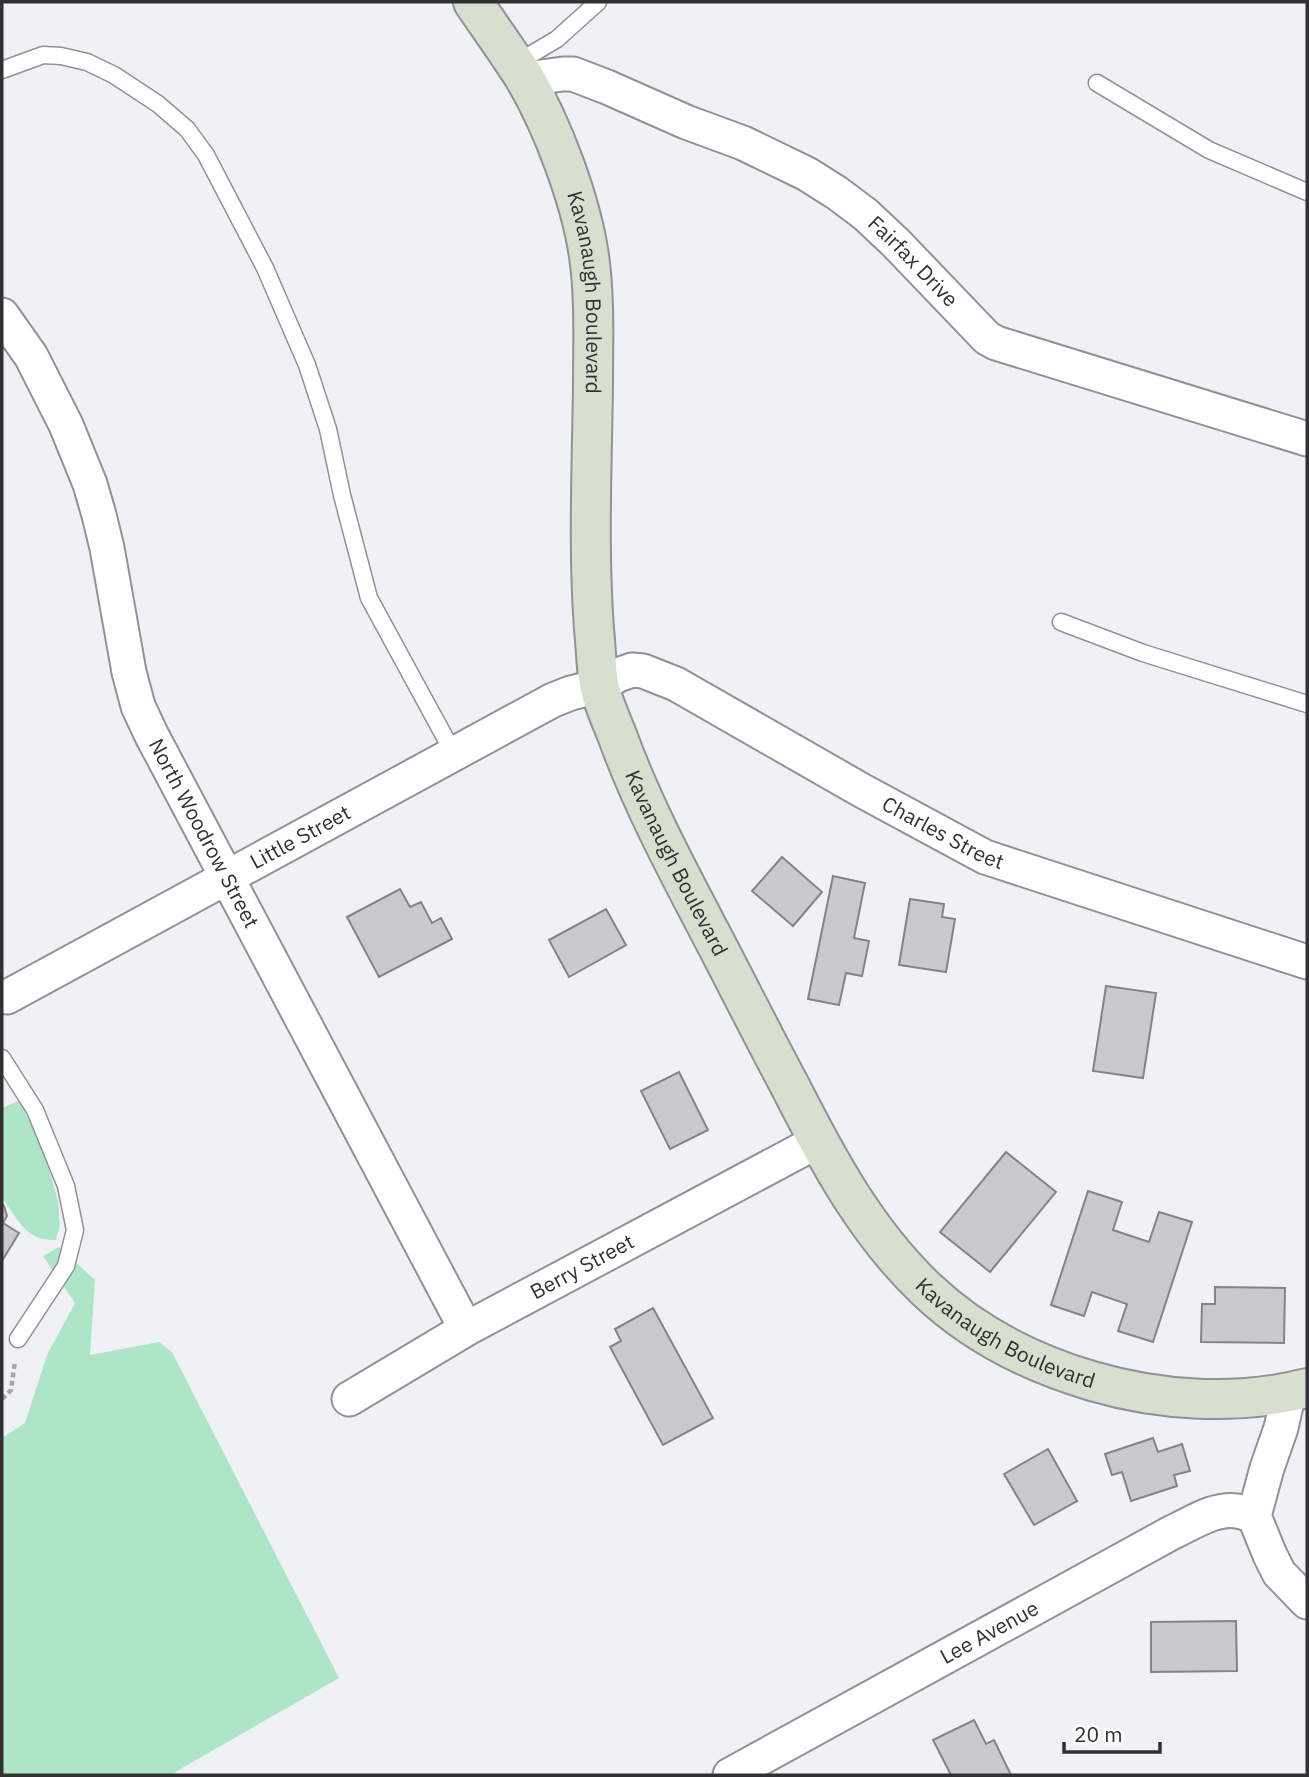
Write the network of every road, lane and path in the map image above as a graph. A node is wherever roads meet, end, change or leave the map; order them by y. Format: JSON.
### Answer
{"nodes":[{"id":1,"x":473,"y":2,"type":"edge"},
{"id":2,"x":598,"y":2,"type":"edge"},
{"id":3,"x":2,"y":70,"type":"edge"},
{"id":4,"x":520,"y":72,"type":"junction"},
{"id":5,"x":1097,"y":83,"type":"dead end"},
{"id":6,"x":1307,"y":192,"type":"edge"},
{"id":7,"x":2,"y":315,"type":"edge"},
{"id":8,"x":1307,"y":439,"type":"edge"},
{"id":9,"x":1061,"y":622,"type":"dead end"},
{"id":10,"x":599,"y":686,"type":"junction"},
{"id":11,"x":1307,"y":704,"type":"edge"},
{"id":12,"x":454,"y":754,"type":"junction"},
{"id":13,"x":228,"y":877,"type":"junction"},
{"id":14,"x":1307,"y":962,"type":"edge"},
{"id":15,"x":5,"y":993,"type":"edge"},
{"id":16,"x":2,"y":1058,"type":"edge"},
{"id":17,"x":818,"y":1142,"type":"junction"},
{"id":18,"x":466,"y":1329,"type":"junction"},
{"id":19,"x":18,"y":1339,"type":"joint"},
{"id":20,"x":1298,"y":1390,"type":"edge"},
{"id":21,"x":2,"y":1399,"type":"edge"},
{"id":22,"x":349,"y":1399,"type":"dead end"},
{"id":23,"x":1254,"y":1516,"type":"junction"},
{"id":24,"x":1307,"y":1602,"type":"edge"},
{"id":25,"x":731,"y":1775,"type":"edge"}],
"edges":[{"from":1,"to":4,"type":"street","name":"Kavanaugh Boulevard"},
{"from":2,"to":4,"type":"lane"},
{"from":3,"to":12,"type":"lane"},
{"from":4,"to":8,"type":"street","name":"Fairfax Drive"},
{"from":4,"to":10,"type":"street","name":"Kavanaugh Boulevard"},
{"from":5,"to":6,"type":"lane"},
{"from":7,"to":13,"type":"street","name":"North Woodrow Street"},
{"from":9,"to":11,"type":"lane"},
{"from":10,"to":12,"type":"street","name":"Little Street"},
{"from":10,"to":14,"type":"street","name":"Charles Street"},
{"from":10,"to":17,"type":"street","name":"Kavanaugh Boulevard"},
{"from":12,"to":13,"type":"street","name":"Little Street"},
{"from":13,"to":15,"type":"street","name":"Little Street"},
{"from":13,"to":18,"type":"street","name":"North Woodrow Street"},
{"from":16,"to":19,"type":"lane"},
{"from":17,"to":18,"type":"street","name":"Berry Street"},
{"from":17,"to":20,"type":"street","name":"Kavanaugh Boulevard"},
{"from":18,"to":22,"type":"street","name":"Berry Street"},
{"from":19,"to":21,"type":"path"},
{"from":20,"to":23,"type":"street"},
{"from":23,"to":24,"type":"street"},
{"from":23,"to":25,"type":"street","name":"Lee Avenue"}]}
